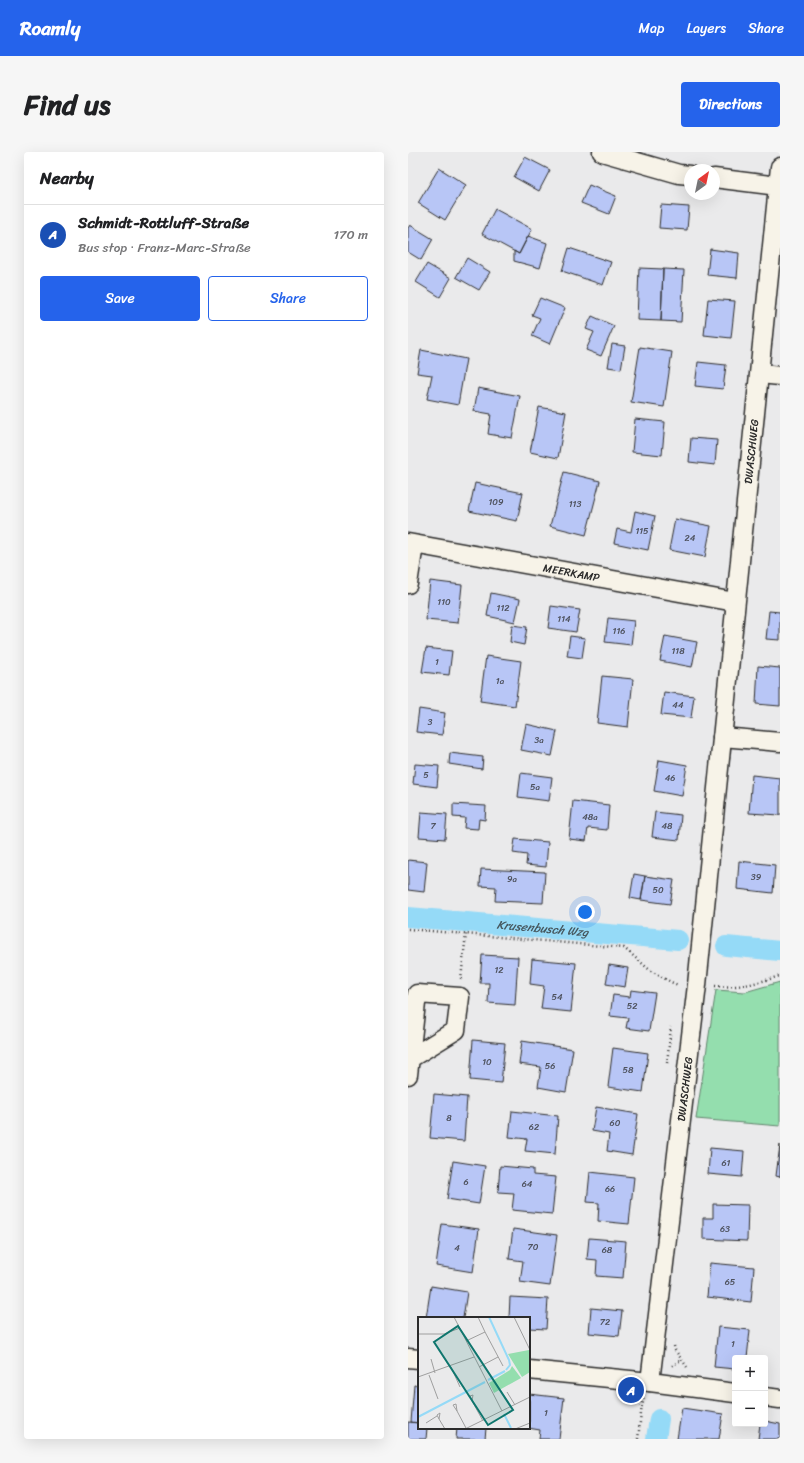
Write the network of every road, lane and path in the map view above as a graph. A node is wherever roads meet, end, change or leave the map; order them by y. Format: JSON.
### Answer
{"nodes":[{"id":1,"x":602,"y":152,"type":"edge"},
{"id":2,"x":780,"y":167,"type":"edge"},
{"id":3,"x":684,"y":174,"type":"edge"},
{"id":4,"x":720,"y":179,"type":"edge"},
{"id":5,"x":778,"y":186,"type":"junction"},
{"id":6,"x":760,"y":374,"type":"junction"},
{"id":7,"x":780,"y":376,"type":"edge"},
{"id":8,"x":411,"y":544,"type":"edge"},
{"id":9,"x":408,"y":584,"type":"edge"},
{"id":10,"x":735,"y":602,"type":"junction"},
{"id":11,"x":722,"y":737,"type":"junction"},
{"id":12,"x":780,"y":742,"type":"edge"},
{"id":13,"x":408,"y":929,"type":"edge"},
{"id":14,"x":466,"y":934,"type":"junction"},
{"id":15,"x":780,"y":976,"type":"edge"},
{"id":16,"x":678,"y":985,"type":"dead end"},
{"id":17,"x":710,"y":986,"type":"dead end"},
{"id":18,"x":460,"y":997,"type":"junction"},
{"id":19,"x":409,"y":1067,"type":"edge"},
{"id":20,"x":408,"y":1358,"type":"edge"},
{"id":21,"x":418,"y":1359,"type":"edge"},
{"id":22,"x":530,"y":1370,"type":"edge"},
{"id":23,"x":650,"y":1382,"type":"junction"},
{"id":24,"x":732,"y":1393,"type":"edge"},
{"id":25,"x":768,"y":1397,"type":"edge"},
{"id":26,"x":780,"y":1399,"type":"edge"},
{"id":27,"x":638,"y":1439,"type":"edge"}],
"edges":[{"from":1,"to":3,"type":"street"},
{"from":2,"to":5,"type":"street","name":"DWASCHWEG"},
{"from":4,"to":5,"type":"street"},
{"from":5,"to":6,"type":"street","name":"DWASCHWEG"},
{"from":6,"to":7,"type":"street"},
{"from":6,"to":10,"type":"street","name":"DWASCHWEG"},
{"from":8,"to":9,"type":"street"},
{"from":8,"to":10,"type":"street","name":"MEERKAMP"},
{"from":10,"to":11,"type":"street","name":"DWASCHWEG"},
{"from":11,"to":12,"type":"street"},
{"from":11,"to":23,"type":"street","name":"DWASCHWEG"},
{"from":13,"to":14,"type":"path"},
{"from":14,"to":16,"type":"path"},
{"from":14,"to":18,"type":"path"},
{"from":15,"to":17,"type":"path"},
{"from":18,"to":19,"type":"street"},
{"from":18,"to":19,"type":"street"},
{"from":20,"to":21,"type":"street"},
{"from":22,"to":23,"type":"street"},
{"from":23,"to":24,"type":"street"},
{"from":23,"to":27,"type":"path"},
{"from":25,"to":26,"type":"street"}]}
